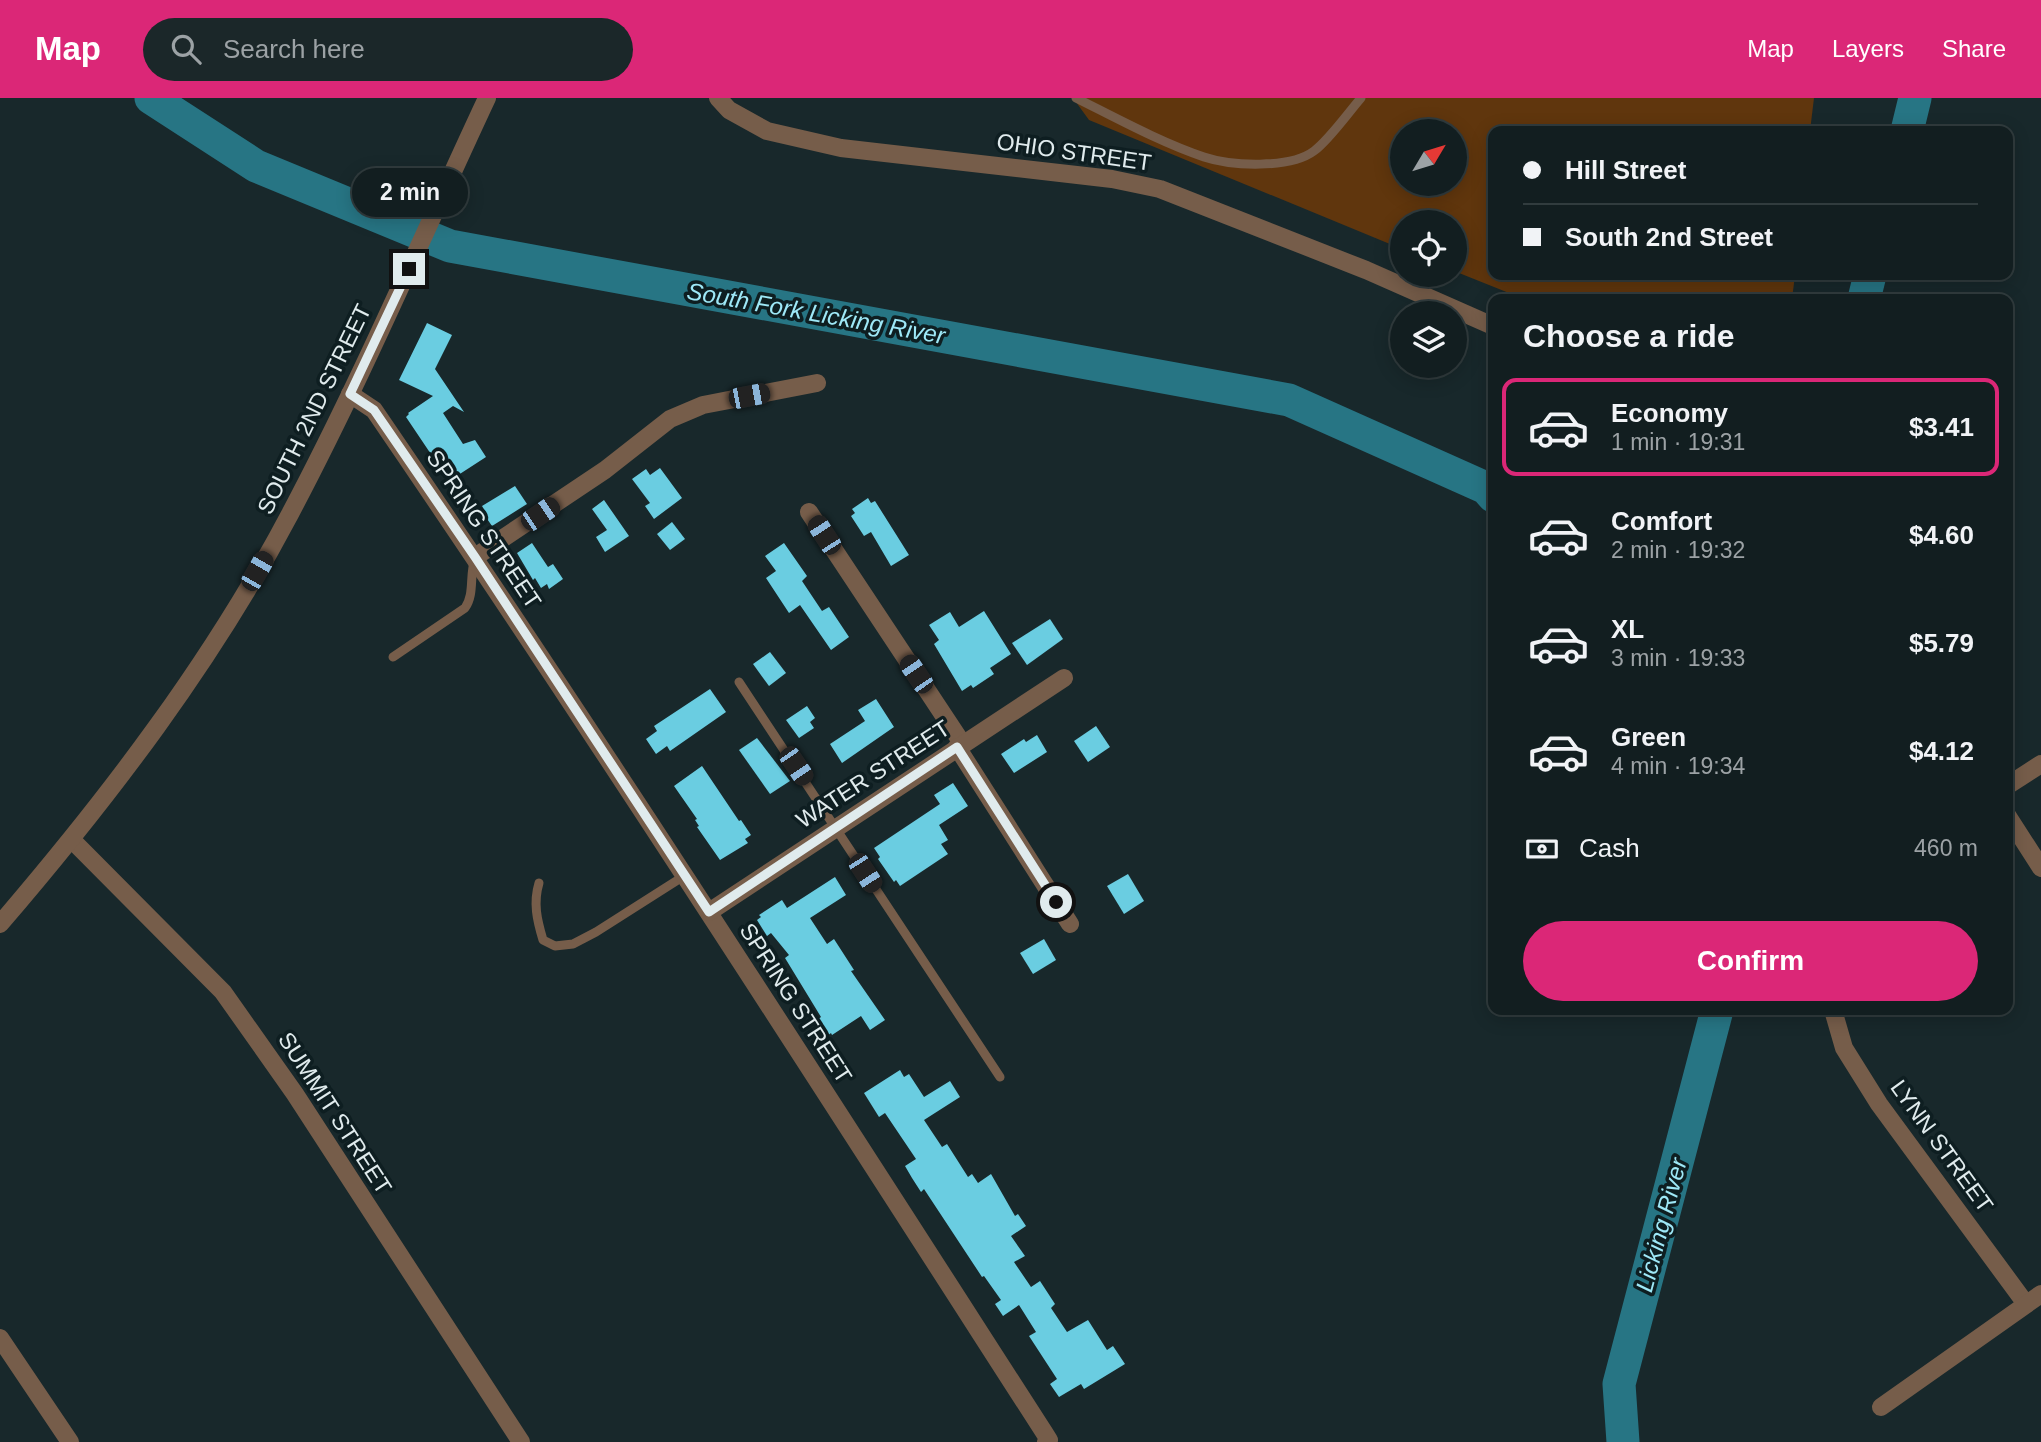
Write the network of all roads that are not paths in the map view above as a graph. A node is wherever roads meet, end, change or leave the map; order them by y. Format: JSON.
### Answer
{"nodes":[{"id":1,"x":487,"y":98,"type":"edge"},
{"id":2,"x":718,"y":98,"type":"edge"},
{"id":3,"x":1076,"y":98,"type":"edge"},
{"id":4,"x":1361,"y":98,"type":"edge"},
{"id":5,"x":1488,"y":324,"type":"edge"},
{"id":6,"x":817,"y":383,"type":"dead end"},
{"id":7,"x":350,"y":394,"type":"junction"},
{"id":8,"x":809,"y":512,"type":"dead end"},
{"id":9,"x":475,"y":557,"type":"junction"},
{"id":10,"x":393,"y":657,"type":"dead end"},
{"id":11,"x":1064,"y":678,"type":"dead end"},
{"id":12,"x":739,"y":681,"type":"dead end"},
{"id":13,"x":960,"y":745,"type":"junction"},
{"id":14,"x":2041,"y":764,"type":"edge"},
{"id":15,"x":2013,"y":782,"type":"edge"},
{"id":16,"x":2013,"y":825,"type":"edge"},
{"id":17,"x":835,"y":828,"type":"junction"},
{"id":18,"x":72,"y":841,"type":"junction"},
{"id":19,"x":2041,"y":868,"type":"edge"},
{"id":20,"x":684,"y":876,"type":"junction"},
{"id":21,"x":539,"y":883,"type":"dead end"},
{"id":22,"x":709,"y":912,"type":"junction"},
{"id":23,"x":0,"y":924,"type":"edge"},
{"id":24,"x":1070,"y":924,"type":"dead end"},
{"id":25,"x":1834,"y":1015,"type":"edge"},
{"id":26,"x":1000,"y":1077,"type":"dead end"},
{"id":27,"x":2034,"y":1299,"type":"edge"},
{"id":28,"x":0,"y":1338,"type":"edge"},
{"id":29,"x":1881,"y":1407,"type":"dead end"},
{"id":30,"x":1047,"y":1441,"type":"edge"},
{"id":31,"x":70,"y":1442,"type":"edge"},
{"id":32,"x":520,"y":1442,"type":"edge"}],
"edges":[{"from":1,"to":7,"type":"street","name":"SOUTH 2ND STREET"},
{"from":2,"to":5,"type":"street","name":"OHIO STREET"},
{"from":3,"to":4,"type":"lane"},
{"from":6,"to":9,"type":"street"},
{"from":7,"to":9,"type":"street","name":"SPRING STREET"},
{"from":7,"to":18,"type":"street","name":"SOUTH 2ND STREET"},
{"from":8,"to":13,"type":"street"},
{"from":9,"to":10,"type":"lane"},
{"from":9,"to":20,"type":"street","name":"SPRING STREET"},
{"from":11,"to":13,"type":"street","name":"WATER STREET"},
{"from":12,"to":17,"type":"lane"},
{"from":13,"to":17,"type":"street","name":"WATER STREET"},
{"from":13,"to":24,"type":"street"},
{"from":14,"to":15,"type":"street"},
{"from":16,"to":19,"type":"street"},
{"from":17,"to":22,"type":"street","name":"WATER STREET"},
{"from":17,"to":26,"type":"lane"},
{"from":18,"to":23,"type":"street","name":"SOUTH 2ND STREET"},
{"from":18,"to":32,"type":"street","name":"SUMMIT STREET"},
{"from":20,"to":21,"type":"lane"},
{"from":20,"to":22,"type":"street","name":"SPRING STREET"},
{"from":22,"to":30,"type":"street","name":"SPRING STREET"},
{"from":25,"to":27,"type":"street","name":"LYNN STREET"},
{"from":27,"to":29,"type":"street"},
{"from":28,"to":31,"type":"street"}]}
